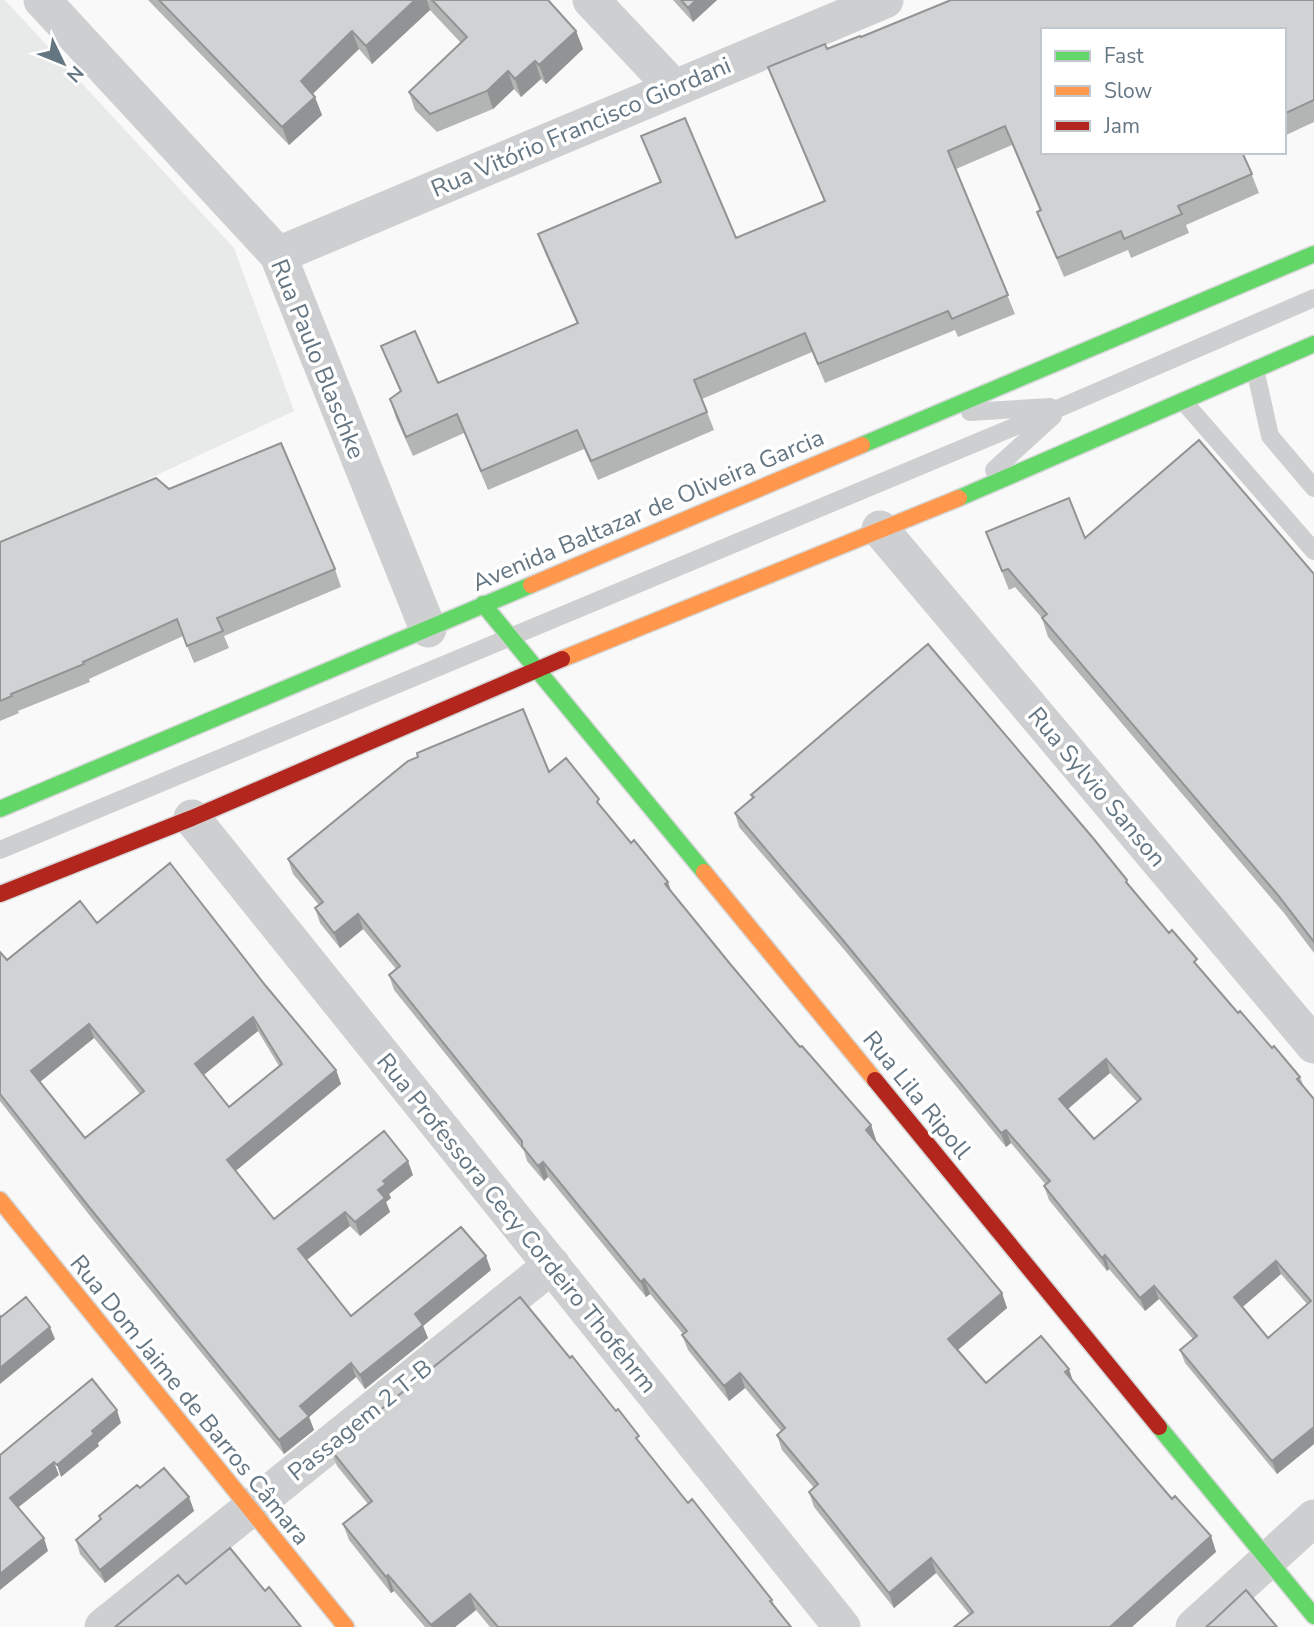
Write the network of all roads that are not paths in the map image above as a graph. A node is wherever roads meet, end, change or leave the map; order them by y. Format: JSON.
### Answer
{"nodes":[{"id":1,"x":42,"y":0,"type":"edge"},
{"id":2,"x":591,"y":0,"type":"edge"},
{"id":3,"x":885,"y":0,"type":"edge"},
{"id":4,"x":674,"y":88,"type":"junction"},
{"id":5,"x":278,"y":254,"type":"junction"},
{"id":6,"x":1314,"y":254,"type":"edge"},
{"id":7,"x":1314,"y":298,"type":"edge"},
{"id":8,"x":1314,"y":344,"type":"edge"},
{"id":9,"x":1255,"y":369,"type":"junction"},
{"id":10,"x":1183,"y":401,"type":"junction"},
{"id":11,"x":1064,"y":406,"type":"junction"},
{"id":12,"x":933,"y":415,"type":"junction"},
{"id":13,"x":1314,"y":488,"type":"edge"},
{"id":14,"x":965,"y":496,"type":"junction"},
{"id":15,"x":880,"y":529,"type":"junction"},
{"id":16,"x":1314,"y":551,"type":"edge"},
{"id":17,"x":483,"y":604,"type":"junction"},
{"id":18,"x":428,"y":629,"type":"junction"},
{"id":19,"x":511,"y":636,"type":"junction"},
{"id":20,"x":538,"y":669,"type":"junction"},
{"id":21,"x":0,"y":810,"type":"edge"},
{"id":22,"x":192,"y":818,"type":"junction"},
{"id":23,"x":0,"y":850,"type":"edge"},
{"id":24,"x":0,"y":894,"type":"edge"},
{"id":25,"x":1314,"y":1045,"type":"edge"},
{"id":26,"x":0,"y":1200,"type":"edge"},
{"id":27,"x":552,"y":1265,"type":"junction"},
{"id":28,"x":249,"y":1510,"type":"junction"},
{"id":29,"x":1314,"y":1518,"type":"edge"},
{"id":30,"x":1268,"y":1560,"type":"junction"},
{"id":31,"x":1314,"y":1616,"type":"edge"},
{"id":32,"x":103,"y":1627,"type":"edge"},
{"id":33,"x":346,"y":1627,"type":"edge"},
{"id":34,"x":842,"y":1627,"type":"edge"},
{"id":35,"x":1194,"y":1627,"type":"edge"}],
"edges":[{"from":1,"to":5,"type":"street","name":"Rua Paulo Blaschke"},
{"from":2,"to":4,"type":"street"},
{"from":3,"to":4,"type":"street","name":"Rua Vitório Francisco Giordani"},
{"from":4,"to":5,"type":"street","name":"Rua Vitório Francisco Giordani"},
{"from":5,"to":18,"type":"street","name":"Rua Paulo Blaschke"},
{"from":6,"to":12,"type":"main road","name":"Avenida Baltazar de Oliveira Garcia"},
{"from":7,"to":11,"type":"lane"},
{"from":8,"to":9,"type":"main road"},
{"from":9,"to":10,"type":"main road"},
{"from":9,"to":13,"type":"lane"},
{"from":10,"to":14,"type":"main road"},
{"from":10,"to":16,"type":"lane"},
{"from":11,"to":12,"type":"lane"},
{"from":11,"to":14,"type":"lane"},
{"from":11,"to":19,"type":"lane"},
{"from":12,"to":17,"type":"main road","name":"Avenida Baltazar de Oliveira Garcia"},
{"from":14,"to":15,"type":"main road"},
{"from":15,"to":20,"type":"main road"},
{"from":15,"to":25,"type":"street","name":"Rua Sylvio Sanson"},
{"from":17,"to":18,"type":"main road","name":"Avenida Baltazar de Oliveira Garcia"},
{"from":17,"to":19,"type":"main road","name":"Rua Lila Ripoll"},
{"from":18,"to":21,"type":"main road","name":"Avenida Baltazar de Oliveira Garcia"},
{"from":19,"to":20,"type":"main road","name":"Rua Lila Ripoll"},
{"from":19,"to":23,"type":"lane"},
{"from":20,"to":22,"type":"main road"},
{"from":20,"to":30,"type":"main road","name":"Rua Lila Ripoll"},
{"from":22,"to":24,"type":"main road"},
{"from":22,"to":27,"type":"street","name":"Rua Professora Cecy Cordeiro Thofehrm"},
{"from":26,"to":28,"type":"main road","name":"Rua Dom Jaime de Barros Câmara"},
{"from":27,"to":28,"type":"street","name":"Passagem 2 T-B"},
{"from":27,"to":34,"type":"street","name":"Rua Professora Cecy Cordeiro Thofehrm"},
{"from":28,"to":32,"type":"street","name":"Passagem 2 T-B"},
{"from":28,"to":33,"type":"main road","name":"Rua Dom Jaime de Barros Câmara"},
{"from":29,"to":30,"type":"street"},
{"from":30,"to":31,"type":"main road","name":"Rua Lila Ripoll"},
{"from":30,"to":35,"type":"street"}]}
